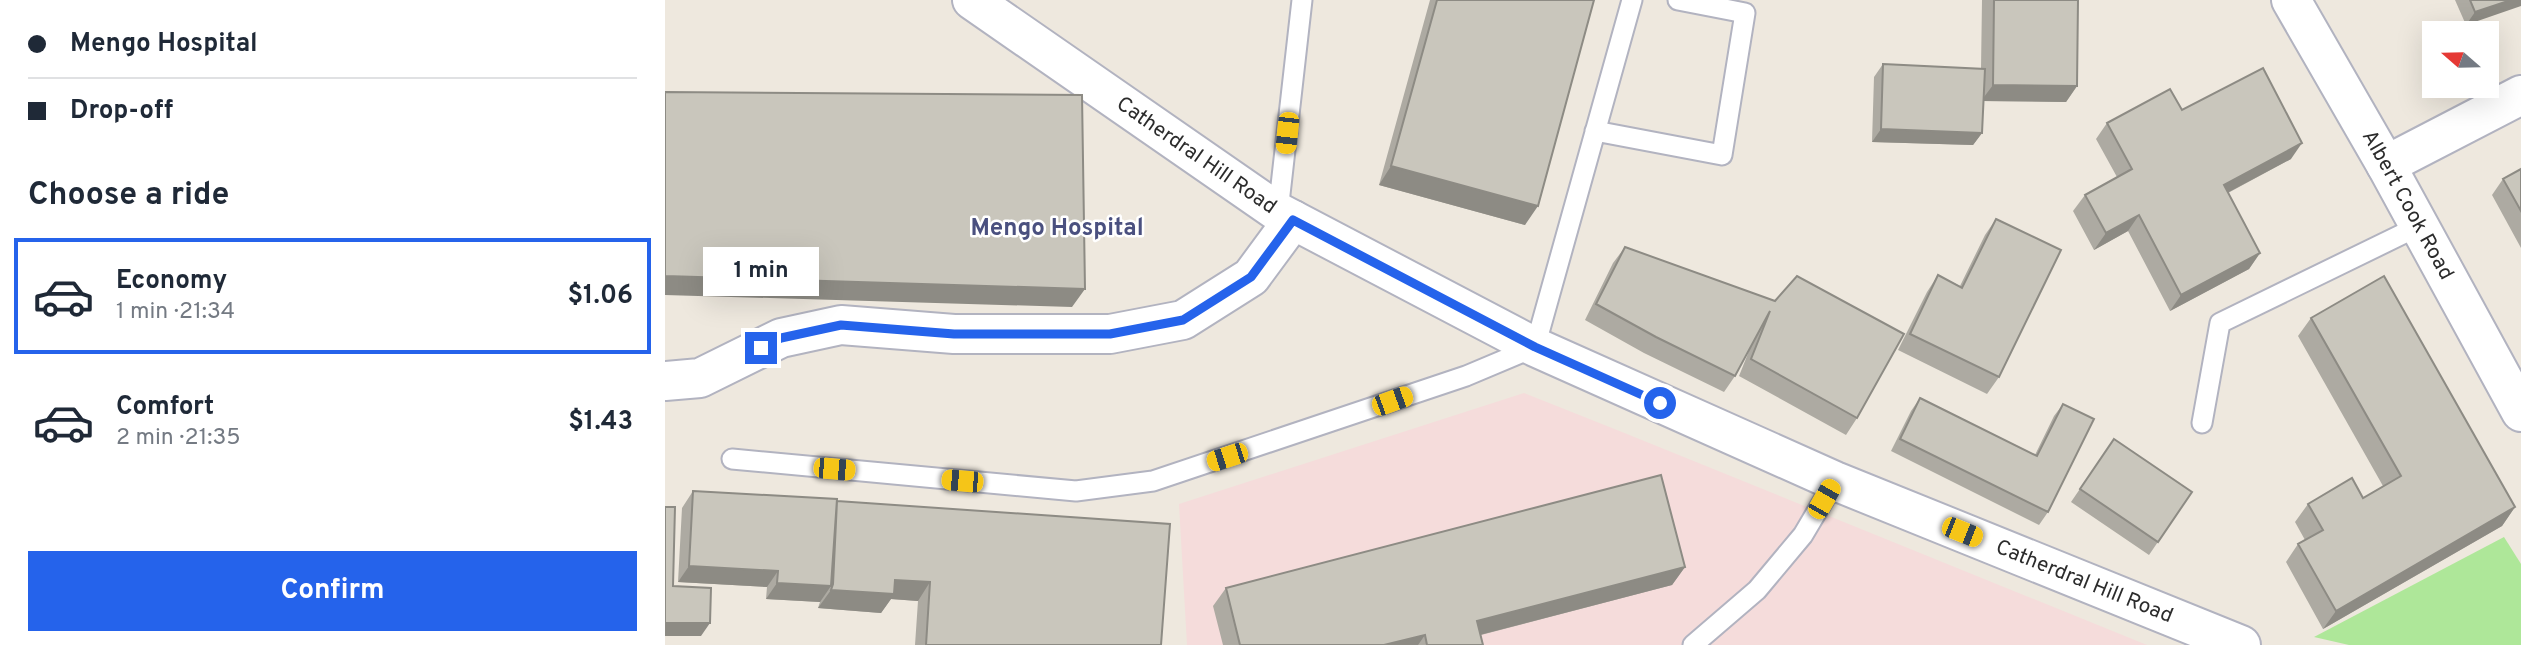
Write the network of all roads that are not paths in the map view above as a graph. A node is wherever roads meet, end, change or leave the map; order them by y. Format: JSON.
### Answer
{"nodes":[{"id":1,"x":1302,"y":0,"type":"edge"},
{"id":2,"x":1632,"y":0,"type":"edge"},
{"id":3,"x":1678,"y":0,"type":"edge"},
{"id":4,"x":2291,"y":0,"type":"edge"},
{"id":5,"x":990,"y":5,"type":"edge"},
{"id":6,"x":2521,"y":95,"type":"edge"},
{"id":7,"x":1595,"y":131,"type":"junction"},
{"id":8,"x":2386,"y":165,"type":"junction"},
{"id":9,"x":1286,"y":216,"type":"junction"},
{"id":10,"x":2419,"y":226,"type":"junction"},
{"id":11,"x":1535,"y":347,"type":"junction"},
{"id":12,"x":665,"y":381,"type":"edge"},
{"id":13,"x":2521,"y":412,"type":"edge"},
{"id":14,"x":2202,"y":422,"type":"dead end"},
{"id":15,"x":732,"y":459,"type":"dead end"},
{"id":16,"x":1835,"y":481,"type":"junction"},
{"id":17,"x":1693,"y":645,"type":"edge"},
{"id":18,"x":2241,"y":645,"type":"edge"}],
"edges":[{"from":1,"to":9,"type":"lane"},
{"from":2,"to":7,"type":"lane"},
{"from":3,"to":7,"type":"lane"},
{"from":4,"to":8,"type":"street","name":"Albert Cook Road"},
{"from":5,"to":9,"type":"street","name":"Catherdral Hill Road"},
{"from":6,"to":8,"type":"street"},
{"from":7,"to":11,"type":"lane"},
{"from":8,"to":10,"type":"street","name":"Albert Cook Road"},
{"from":9,"to":11,"type":"street","name":"Catherdral Hill Road"},
{"from":9,"to":12,"type":"street"},
{"from":10,"to":13,"type":"street","name":"Albert Cook Road"},
{"from":10,"to":14,"type":"lane"},
{"from":11,"to":15,"type":"lane"},
{"from":11,"to":16,"type":"street","name":"Catherdral Hill Road"},
{"from":16,"to":17,"type":"lane"},
{"from":16,"to":18,"type":"street","name":"Catherdral Hill Road"}]}
